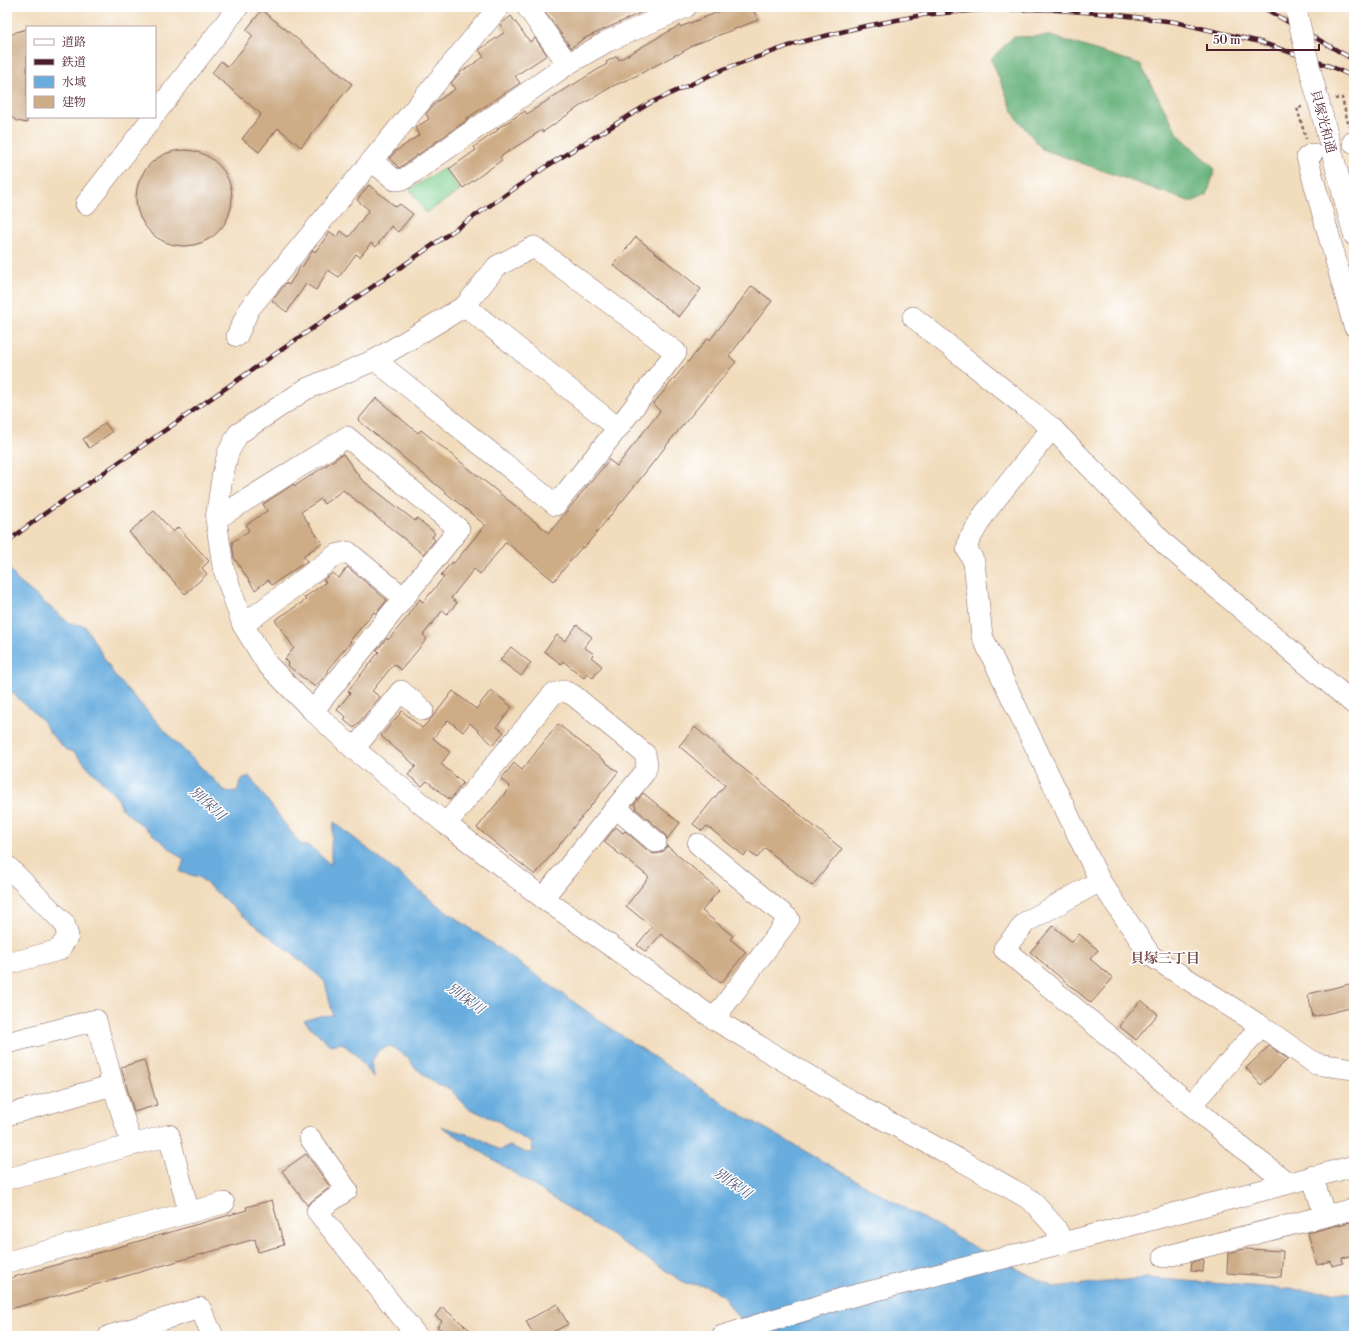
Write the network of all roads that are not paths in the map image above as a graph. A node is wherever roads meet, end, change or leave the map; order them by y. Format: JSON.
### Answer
{"nodes":[{"id":1,"x":238,"y":7,"type":"edge"},
{"id":2,"x":499,"y":7,"type":"edge"},
{"id":3,"x":527,"y":7,"type":"edge"},
{"id":4,"x":686,"y":7,"type":"edge"},
{"id":5,"x":1296,"y":11,"type":"edge"},
{"id":6,"x":568,"y":64,"type":"junction"},
{"id":7,"x":156,"y":113,"type":"edge"},
{"id":8,"x":152,"y":118,"type":"edge"},
{"id":9,"x":1309,"y":146,"type":"road end"},
{"id":10,"x":372,"y":161,"type":"junction"},
{"id":11,"x":86,"y":204,"type":"dead end"},
{"id":12,"x":1354,"y":235,"type":"edge"},
{"id":13,"x":465,"y":306,"type":"junction"},
{"id":14,"x":913,"y":317,"type":"dead end"},
{"id":15,"x":1354,"y":326,"type":"edge"},
{"id":16,"x":237,"y":336,"type":"dead end"},
{"id":17,"x":375,"y":360,"type":"junction"},
{"id":18,"x":618,"y":428,"type":"junction"},
{"id":19,"x":1052,"y":428,"type":"junction"},
{"id":20,"x":216,"y":519,"type":"junction"},
{"id":21,"x":404,"y":598,"type":"junction"},
{"id":22,"x":243,"y":625,"type":"junction"},
{"id":23,"x":1354,"y":704,"type":"edge"},
{"id":24,"x":423,"y":710,"type":"dead end"},
{"id":25,"x":313,"y":711,"type":"junction"},
{"id":26,"x":354,"y":749,"type":"junction"},
{"id":27,"x":616,"y":808,"type":"junction"},
{"id":28,"x":446,"y":824,"type":"junction"},
{"id":29,"x":656,"y":842,"type":"dead end"},
{"id":30,"x":698,"y":844,"type":"dead end"},
{"id":31,"x":7,"y":866,"type":"edge"},
{"id":32,"x":1100,"y":881,"type":"junction"},
{"id":33,"x":543,"y":898,"type":"junction"},
{"id":34,"x":7,"y":964,"type":"edge"},
{"id":35,"x":714,"y":1019,"type":"junction"},
{"id":36,"x":1261,"y":1026,"type":"junction"},
{"id":37,"x":7,"y":1043,"type":"edge"},
{"id":38,"x":1354,"y":1069,"type":"edge"},
{"id":39,"x":113,"y":1085,"type":"junction"},
{"id":40,"x":1191,"y":1104,"type":"junction"},
{"id":41,"x":7,"y":1115,"type":"edge"},
{"id":42,"x":310,"y":1138,"type":"dead end"},
{"id":43,"x":132,"y":1145,"type":"junction"},
{"id":44,"x":1354,"y":1166,"type":"edge"},
{"id":45,"x":1312,"y":1176,"type":"junction"},
{"id":46,"x":7,"y":1179,"type":"edge"},
{"id":47,"x":1288,"y":1183,"type":"junction"},
{"id":48,"x":224,"y":1203,"type":"dead end"},
{"id":49,"x":1354,"y":1210,"type":"edge"},
{"id":50,"x":189,"y":1213,"type":"junction"},
{"id":51,"x":1325,"y":1216,"type":"junction"},
{"id":52,"x":1063,"y":1243,"type":"junction"},
{"id":53,"x":1164,"y":1257,"type":"dead end"},
{"id":54,"x":7,"y":1262,"type":"edge"},
{"id":55,"x":728,"y":1334,"type":"edge"},
{"id":56,"x":109,"y":1336,"type":"edge"},
{"id":57,"x":213,"y":1336,"type":"edge"},
{"id":58,"x":417,"y":1336,"type":"edge"}],
"edges":[{"from":1,"to":7,"type":"street"},
{"from":2,"to":10,"type":"street"},
{"from":3,"to":6,"type":"street"},
{"from":4,"to":6,"type":"street"},
{"from":5,"to":12,"type":"street","name":"貝塚光和通","bridge":true},
{"from":6,"to":10,"type":"street"},
{"from":8,"to":11,"type":"street"},
{"from":9,"to":15,"type":"street"},
{"from":10,"to":16,"type":"street"},
{"from":13,"to":17,"type":"street"},
{"from":13,"to":18,"type":"street"},
{"from":13,"to":18,"type":"street"},
{"from":14,"to":19,"type":"street"},
{"from":17,"to":18,"type":"street"},
{"from":17,"to":20,"type":"street"},
{"from":19,"to":23,"type":"street"},
{"from":19,"to":32,"type":"street"},
{"from":20,"to":21,"type":"street"},
{"from":20,"to":22,"type":"street"},
{"from":21,"to":22,"type":"street"},
{"from":21,"to":25,"type":"street"},
{"from":22,"to":25,"type":"street"},
{"from":24,"to":26,"type":"street"},
{"from":25,"to":26,"type":"street"},
{"from":26,"to":28,"type":"street"},
{"from":27,"to":28,"type":"street"},
{"from":27,"to":29,"type":"street"},
{"from":27,"to":33,"type":"street"},
{"from":28,"to":33,"type":"street"},
{"from":30,"to":35,"type":"street"},
{"from":31,"to":34,"type":"street"},
{"from":32,"to":36,"type":"street"},
{"from":32,"to":40,"type":"street"},
{"from":33,"to":35,"type":"street"},
{"from":35,"to":52,"type":"street"},
{"from":36,"to":38,"type":"street"},
{"from":36,"to":40,"type":"street"},
{"from":37,"to":39,"type":"street"},
{"from":39,"to":41,"type":"street"},
{"from":39,"to":43,"type":"street"},
{"from":40,"to":47,"type":"street"},
{"from":42,"to":58,"type":"street"},
{"from":43,"to":46,"type":"street"},
{"from":43,"to":50,"type":"street"},
{"from":44,"to":45,"type":"street"},
{"from":45,"to":47,"type":"street"},
{"from":45,"to":51,"type":"street"},
{"from":47,"to":52,"type":"street"},
{"from":48,"to":50,"type":"street"},
{"from":49,"to":51,"type":"street"},
{"from":50,"to":54,"type":"street"},
{"from":51,"to":53,"type":"street"},
{"from":52,"to":55,"type":"street"},
{"from":56,"to":57,"type":"street"}]}
